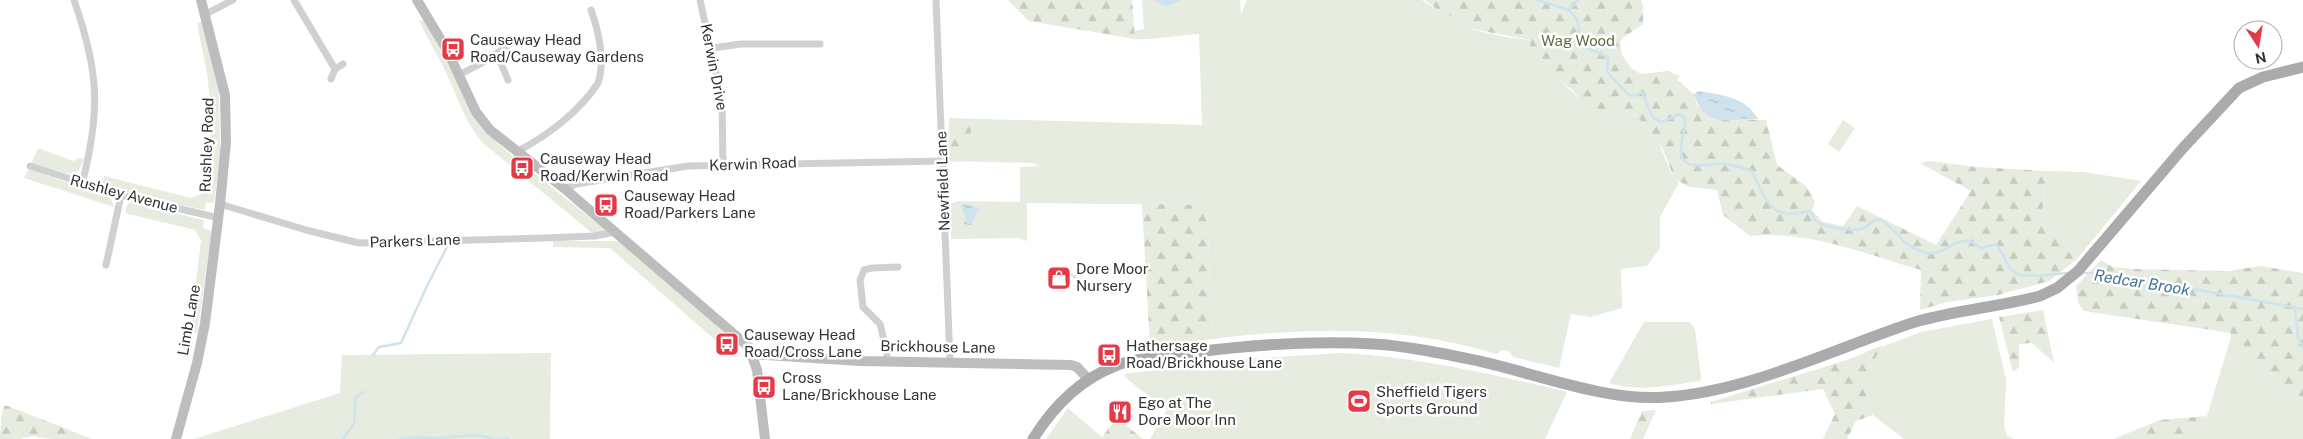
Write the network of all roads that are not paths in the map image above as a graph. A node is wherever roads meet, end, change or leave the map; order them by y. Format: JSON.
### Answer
{"nodes":[{"id":1,"x":74,"y":0,"type":"edge"},
{"id":2,"x":201,"y":0,"type":"edge"},
{"id":3,"x":233,"y":0,"type":"edge"},
{"id":4,"x":294,"y":0,"type":"edge"},
{"id":5,"x":417,"y":0,"type":"edge"},
{"id":6,"x":700,"y":0,"type":"edge"},
{"id":7,"x":936,"y":0,"type":"edge"},
{"id":8,"x":590,"y":10,"type":"dead end"},
{"id":9,"x":206,"y":14,"type":"junction"},
{"id":10,"x":521,"y":39,"type":"dead end"},
{"id":11,"x":820,"y":44,"type":"dead end"},
{"id":12,"x":712,"y":48,"type":"junction"},
{"id":13,"x":496,"y":54,"type":"junction"},
{"id":14,"x":342,"y":64,"type":"dead end"},
{"id":15,"x":2303,"y":67,"type":"edge"},
{"id":16,"x":336,"y":69,"type":"junction"},
{"id":17,"x":459,"y":75,"type":"junction"},
{"id":18,"x":331,"y":78,"type":"dead end"},
{"id":19,"x":508,"y":80,"type":"dead end"},
{"id":20,"x":518,"y":151,"type":"junction"},
{"id":21,"x":943,"y":161,"type":"junction"},
{"id":22,"x":723,"y":165,"type":"junction"},
{"id":23,"x":30,"y":166,"type":"dead end"},
{"id":24,"x":82,"y":184,"type":"junction"},
{"id":25,"x":565,"y":190,"type":"junction"},
{"id":26,"x":121,"y":195,"type":"junction"},
{"id":27,"x":220,"y":204,"type":"junction"},
{"id":28,"x":219,"y":218,"type":"junction"},
{"id":29,"x":615,"y":232,"type":"junction"},
{"id":30,"x":106,"y":265,"type":"dead end"},
{"id":31,"x":898,"y":267,"type":"dead end"},
{"id":32,"x":752,"y":354,"type":"junction"},
{"id":33,"x":887,"y":361,"type":"junction"},
{"id":34,"x":950,"y":362,"type":"junction"},
{"id":35,"x":1088,"y":379,"type":"junction"},
{"id":36,"x":176,"y":439,"type":"edge"},
{"id":37,"x":765,"y":439,"type":"edge"},
{"id":38,"x":1033,"y":439,"type":"edge"}],
"edges":[{"from":1,"to":24,"type":"street"},
{"from":2,"to":9,"type":"street","name":"Rushley Road"},
{"from":3,"to":9,"type":"street"},
{"from":4,"to":16,"type":"street"},
{"from":5,"to":17,"type":"street"},
{"from":6,"to":12,"type":"street","name":"Kerwin Drive"},
{"from":7,"to":21,"type":"street","name":"Newfield Lane"},
{"from":8,"to":20,"type":"street"},
{"from":9,"to":27,"type":"street","name":"Rushley Road"},
{"from":10,"to":13,"type":"street"},
{"from":11,"to":12,"type":"street"},
{"from":12,"to":22,"type":"street","name":"Kerwin Drive"},
{"from":13,"to":17,"type":"street"},
{"from":13,"to":19,"type":"street"},
{"from":14,"to":16,"type":"street"},
{"from":15,"to":35,"type":"main road"},
{"from":16,"to":18,"type":"street"},
{"from":17,"to":20,"type":"street"},
{"from":20,"to":25,"type":"street"},
{"from":21,"to":22,"type":"street","name":"Kerwin Road"},
{"from":21,"to":34,"type":"street","name":"Newfield Lane"},
{"from":22,"to":25,"type":"street","name":"Kerwin Road"},
{"from":23,"to":24,"type":"street","name":"Rushley Avenue"},
{"from":24,"to":26,"type":"street","name":"Rushley Avenue"},
{"from":25,"to":29,"type":"street"},
{"from":26,"to":28,"type":"street","name":"Rushley Avenue"},
{"from":26,"to":30,"type":"street"},
{"from":27,"to":28,"type":"street","name":"Limb Lane"},
{"from":27,"to":29,"type":"street","name":"Parkers Lane"},
{"from":28,"to":36,"type":"street","name":"Limb Lane"},
{"from":29,"to":32,"type":"street"},
{"from":31,"to":33,"type":"street"},
{"from":32,"to":33,"type":"street","name":"Brickhouse Lane"},
{"from":32,"to":37,"type":"street"},
{"from":33,"to":34,"type":"street","name":"Brickhouse Lane"},
{"from":34,"to":35,"type":"street","name":"Brickhouse Lane"},
{"from":35,"to":38,"type":"main road"}]}
